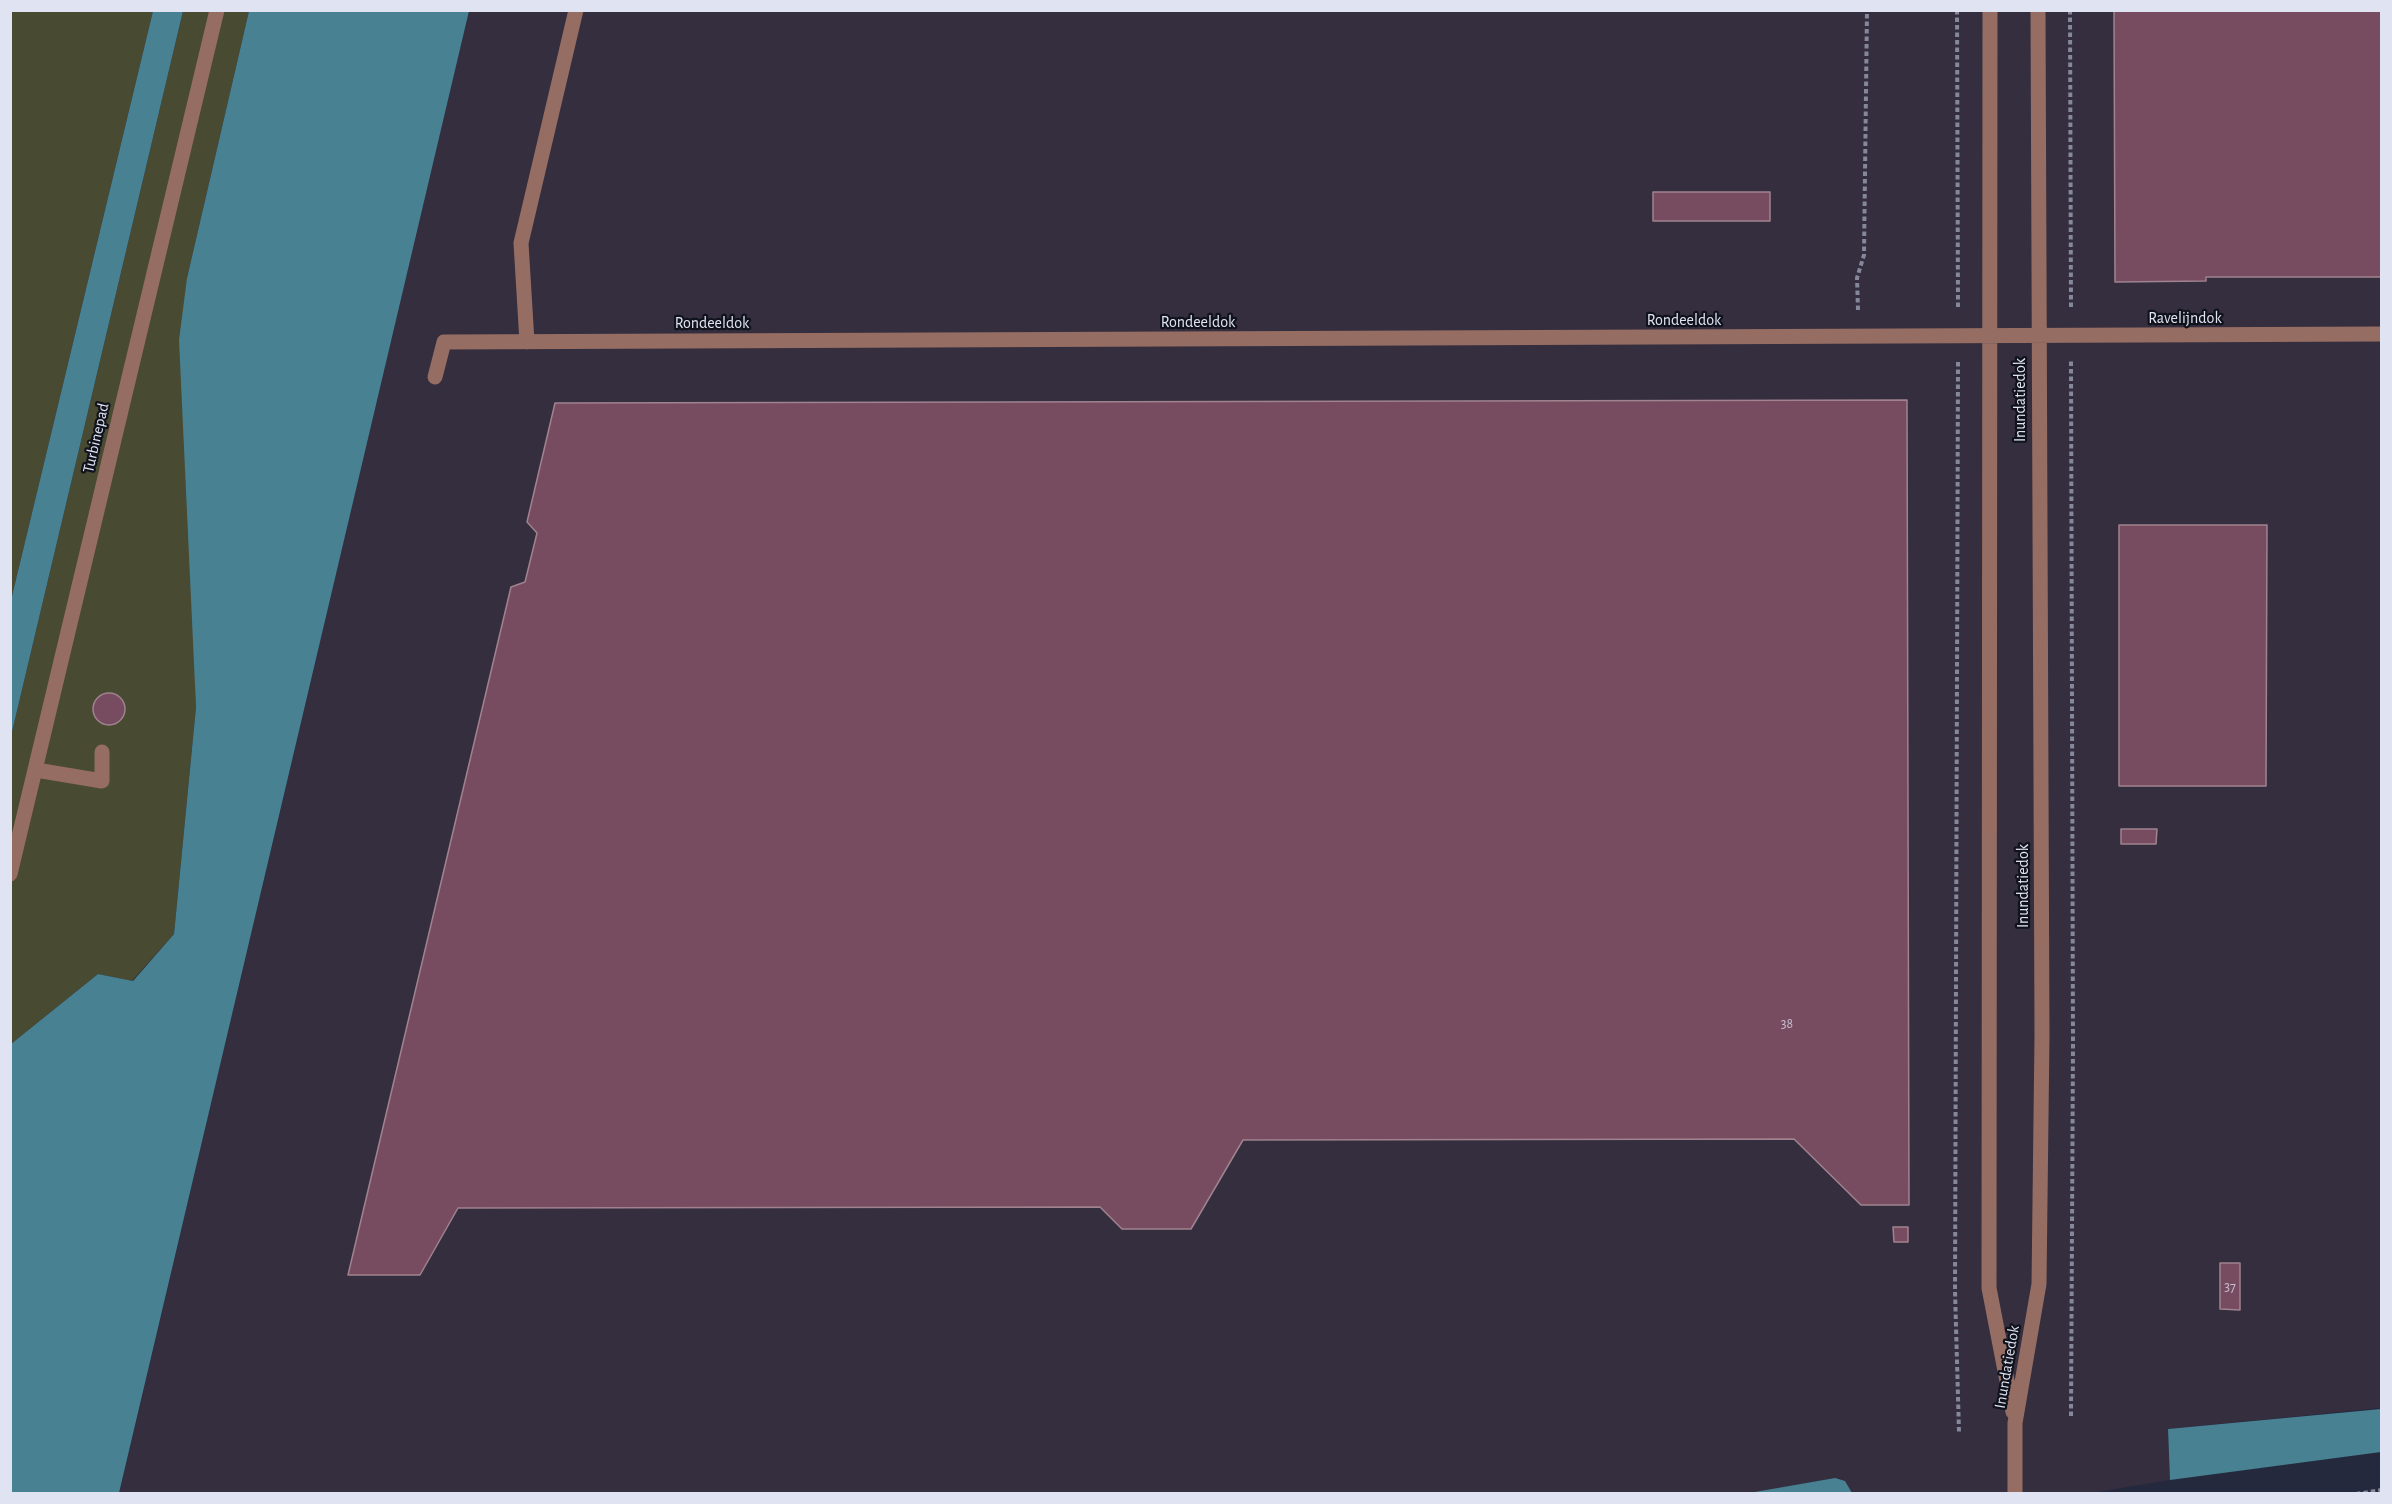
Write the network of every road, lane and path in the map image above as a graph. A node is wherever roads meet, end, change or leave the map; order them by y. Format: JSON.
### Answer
{"nodes":[{"id":1,"x":217,"y":10,"type":"edge"},
{"id":2,"x":576,"y":10,"type":"edge"},
{"id":3,"x":1867,"y":10,"type":"edge"},
{"id":4,"x":1957,"y":10,"type":"edge"},
{"id":5,"x":1990,"y":10,"type":"edge"},
{"id":6,"x":2038,"y":10,"type":"edge"},
{"id":7,"x":2070,"y":10,"type":"edge"},
{"id":8,"x":2382,"y":334,"type":"edge"},
{"id":9,"x":2038,"y":336,"type":"junction"},
{"id":10,"x":2071,"y":336,"type":"junction"},
{"id":11,"x":1989,"y":337,"type":"junction"},
{"id":12,"x":1858,"y":338,"type":"junction"},
{"id":13,"x":1958,"y":338,"type":"junction"},
{"id":14,"x":527,"y":342,"type":"junction"},
{"id":15,"x":435,"y":377,"type":"dead end"},
{"id":16,"x":102,"y":752,"type":"dead end"},
{"id":17,"x":36,"y":770,"type":"junction"},
{"id":18,"x":10,"y":874,"type":"edge"},
{"id":19,"x":2071,"y":1416,"type":"dead end"},
{"id":20,"x":2015,"y":1424,"type":"junction"},
{"id":21,"x":1959,"y":1432,"type":"dead end"},
{"id":22,"x":2382,"y":1490,"type":"edge"},
{"id":23,"x":2015,"y":1494,"type":"edge"},
{"id":24,"x":2356,"y":1494,"type":"edge"}],
"edges":[{"from":1,"to":17,"type":"street","name":"Turbinepad"},
{"from":2,"to":14,"type":"street"},
{"from":3,"to":12,"type":"path"},
{"from":4,"to":13,"type":"path"},
{"from":5,"to":11,"type":"street","name":"Inundatiedok"},
{"from":6,"to":9,"type":"street","name":"Inundatiedok"},
{"from":7,"to":10,"type":"path"},
{"from":8,"to":10,"type":"street","name":"Ravelijndok"},
{"from":9,"to":10,"type":"street","name":"Ravelijndok"},
{"from":9,"to":11,"type":"street","name":"Ravelijndok"},
{"from":9,"to":20,"type":"street","name":"Inundatiedok"},
{"from":10,"to":19,"type":"path"},
{"from":11,"to":13,"type":"street","name":"Rondeeldok"},
{"from":11,"to":20,"type":"street","name":"Inundatiedok"},
{"from":12,"to":13,"type":"street","name":"Rondeeldok"},
{"from":12,"to":14,"type":"street","name":"Rondeeldok"},
{"from":13,"to":21,"type":"path"},
{"from":14,"to":15,"type":"street","name":"Rondeeldok"},
{"from":16,"to":17,"type":"street"},
{"from":17,"to":18,"type":"street","name":"Turbinepad"},
{"from":20,"to":23,"type":"street"},
{"from":22,"to":24,"type":"path"}]}
